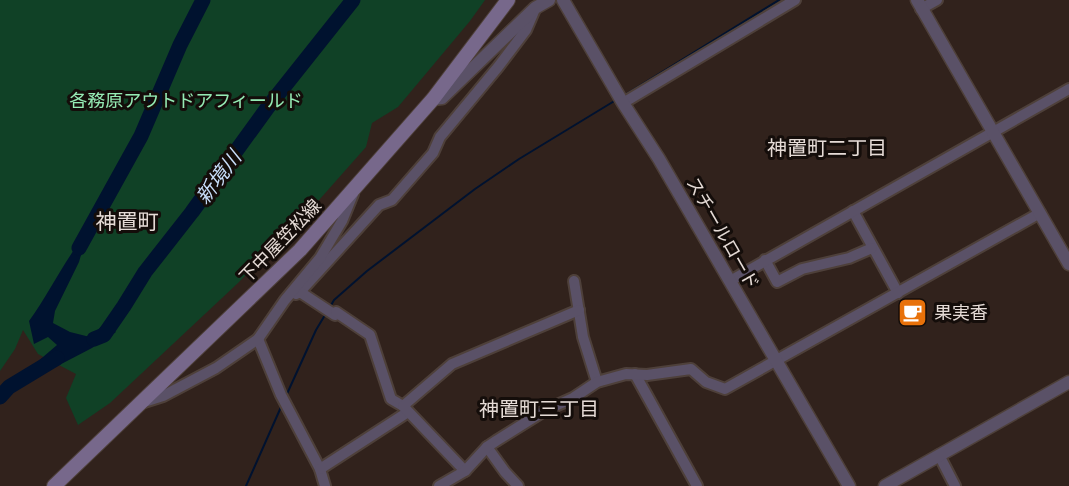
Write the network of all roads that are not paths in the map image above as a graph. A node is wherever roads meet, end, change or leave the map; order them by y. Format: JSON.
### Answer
{"nodes":[{"id":1,"x":508,"y":0,"type":"edge"},
{"id":2,"x":549,"y":0,"type":"edge"},
{"id":3,"x":563,"y":0,"type":"edge"},
{"id":4,"x":795,"y":0,"type":"edge"},
{"id":5,"x":938,"y":0,"type":"edge"},
{"id":6,"x":919,"y":4,"type":"edge"},
{"id":7,"x":535,"y":8,"type":"junction"},
{"id":8,"x":1069,"y":89,"type":"edge"},
{"id":9,"x":620,"y":98,"type":"junction"},
{"id":10,"x":433,"y":99,"type":"junction"},
{"id":11,"x":992,"y":131,"type":"junction"},
{"id":12,"x":354,"y":189,"type":"junction"},
{"id":13,"x":853,"y":211,"type":"junction"},
{"id":14,"x":1040,"y":213,"type":"junction"},
{"id":15,"x":872,"y":249,"type":"junction"},
{"id":16,"x":765,"y":260,"type":"junction"},
{"id":17,"x":1069,"y":264,"type":"edge"},
{"id":18,"x":574,"y":281,"type":"dead end"},
{"id":19,"x":730,"y":281,"type":"junction"},
{"id":20,"x":300,"y":292,"type":"junction"},
{"id":21,"x":898,"y":293,"type":"junction"},
{"id":22,"x":285,"y":300,"type":"junction"},
{"id":23,"x":579,"y":310,"type":"junction"},
{"id":24,"x":258,"y":339,"type":"junction"},
{"id":25,"x":775,"y":360,"type":"junction"},
{"id":26,"x":635,"y":374,"type":"junction"},
{"id":27,"x":597,"y":382,"type":"junction"},
{"id":28,"x":1069,"y":382,"type":"edge"},
{"id":29,"x":141,"y":403,"type":"junction"},
{"id":30,"x":405,"y":409,"type":"junction"},
{"id":31,"x":488,"y":447,"type":"junction"},
{"id":32,"x":939,"y":455,"type":"junction"},
{"id":33,"x":320,"y":469,"type":"junction"},
{"id":34,"x":465,"y":471,"type":"junction"},
{"id":35,"x":54,"y":486,"type":"edge"},
{"id":36,"x":325,"y":486,"type":"edge"},
{"id":37,"x":439,"y":486,"type":"edge"},
{"id":38,"x":518,"y":486,"type":"edge"},
{"id":39,"x":697,"y":486,"type":"edge"},
{"id":40,"x":849,"y":486,"type":"edge"},
{"id":41,"x":885,"y":486,"type":"edge"},
{"id":42,"x":955,"y":486,"type":"edge"}],
"edges":[{"from":1,"to":10,"type":"main road","name":"下中屋笠松線"},
{"from":2,"to":7,"type":"street"},
{"from":3,"to":9,"type":"street","name":"スチールロード"},
{"from":4,"to":9,"type":"street"},
{"from":5,"to":6,"type":"street"},
{"from":6,"to":11,"type":"street"},
{"from":7,"to":10,"type":"street"},
{"from":7,"to":20,"type":"street"},
{"from":8,"to":11,"type":"street"},
{"from":9,"to":19,"type":"street","name":"スチールロード"},
{"from":10,"to":12,"type":"main road","name":"下中屋笠松線"},
{"from":11,"to":13,"type":"street"},
{"from":11,"to":14,"type":"street"},
{"from":12,"to":22,"type":"street"},
{"from":12,"to":29,"type":"main road","name":"下中屋笠松線"},
{"from":13,"to":15,"type":"street"},
{"from":13,"to":16,"type":"street"},
{"from":14,"to":17,"type":"street"},
{"from":14,"to":21,"type":"street"},
{"from":15,"to":16,"type":"street"},
{"from":15,"to":21,"type":"street"},
{"from":16,"to":19,"type":"street"},
{"from":18,"to":23,"type":"street"},
{"from":19,"to":25,"type":"street","name":"スチールロード"},
{"from":20,"to":22,"type":"street"},
{"from":20,"to":30,"type":"street"},
{"from":21,"to":25,"type":"street"},
{"from":22,"to":24,"type":"street"},
{"from":23,"to":27,"type":"street"},
{"from":23,"to":30,"type":"street"},
{"from":24,"to":29,"type":"street"},
{"from":24,"to":33,"type":"street"},
{"from":25,"to":26,"type":"street"},
{"from":25,"to":40,"type":"street","name":"スチールロード"},
{"from":26,"to":27,"type":"street"},
{"from":26,"to":39,"type":"street"},
{"from":27,"to":31,"type":"street"},
{"from":28,"to":32,"type":"street"},
{"from":29,"to":35,"type":"main road","name":"下中屋笠松線"},
{"from":30,"to":33,"type":"street"},
{"from":30,"to":34,"type":"street"},
{"from":31,"to":34,"type":"street"},
{"from":31,"to":38,"type":"street"},
{"from":32,"to":41,"type":"street"},
{"from":32,"to":42,"type":"street"},
{"from":33,"to":36,"type":"street"},
{"from":34,"to":37,"type":"street"}]}
